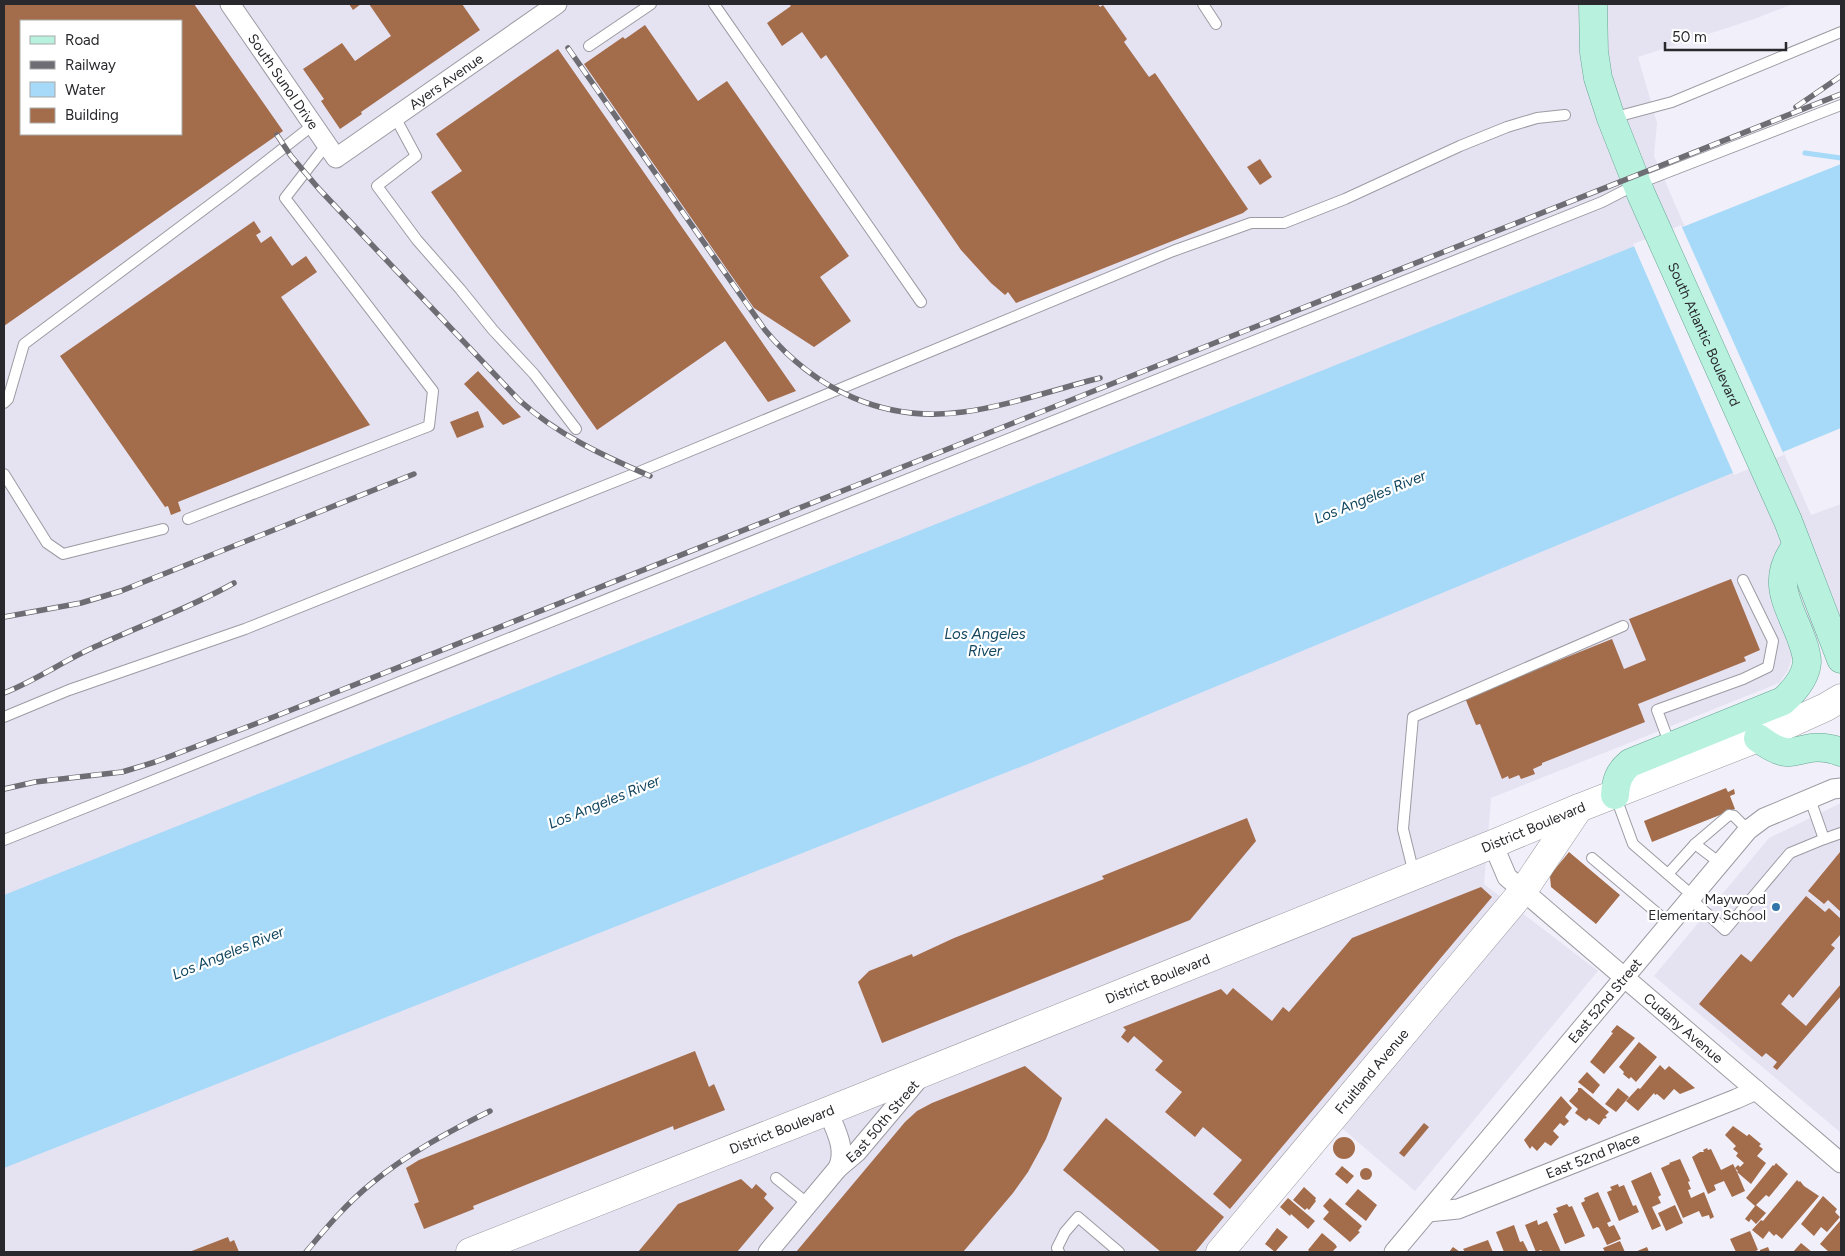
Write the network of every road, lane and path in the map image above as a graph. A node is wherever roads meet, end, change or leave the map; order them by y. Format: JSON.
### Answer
{"nodes":[{"id":1,"x":230,"y":4,"type":"edge"},
{"id":2,"x":557,"y":4,"type":"edge"},
{"id":3,"x":651,"y":4,"type":"edge"},
{"id":4,"x":714,"y":4,"type":"edge"},
{"id":5,"x":1203,"y":4,"type":"edge"},
{"id":6,"x":1593,"y":4,"type":"edge"},
{"id":7,"x":1216,"y":24,"type":"dead end"},
{"id":8,"x":1841,"y":32,"type":"edge"},
{"id":9,"x":589,"y":46,"type":"dead end"},
{"id":10,"x":1841,"y":105,"type":"edge"},
{"id":11,"x":1565,"y":115,"type":"dead end"},
{"id":12,"x":394,"y":117,"type":"junction"},
{"id":13,"x":1611,"y":118,"type":"junction"},
{"id":14,"x":313,"y":124,"type":"junction"},
{"id":15,"x":331,"y":151,"type":"junction"},
{"id":16,"x":1639,"y":189,"type":"junction"},
{"id":17,"x":921,"y":302,"type":"dead end"},
{"id":18,"x":4,"y":403,"type":"edge"},
{"id":19,"x":576,"y":429,"type":"dead end"},
{"id":20,"x":4,"y":474,"type":"edge"},
{"id":21,"x":188,"y":519,"type":"dead end"},
{"id":22,"x":163,"y":530,"type":"dead end"},
{"id":23,"x":1793,"y":533,"type":"junction"},
{"id":24,"x":1743,"y":580,"type":"dead end"},
{"id":25,"x":1814,"y":589,"type":"junction"},
{"id":26,"x":1841,"y":603,"type":"edge"},
{"id":27,"x":1623,"y":626,"type":"dead end"},
{"id":28,"x":1841,"y":659,"type":"edge"},
{"id":29,"x":1841,"y":698,"type":"edge"},
{"id":30,"x":4,"y":717,"type":"edge"},
{"id":31,"x":1758,"y":738,"type":"junction"},
{"id":32,"x":1841,"y":752,"type":"edge"},
{"id":33,"x":1674,"y":758,"type":"junction"},
{"id":34,"x":1841,"y":788,"type":"edge"},
{"id":35,"x":1615,"y":795,"type":"junction"},
{"id":36,"x":1810,"y":799,"type":"junction"},
{"id":37,"x":1579,"y":808,"type":"junction"},
{"id":38,"x":1748,"y":830,"type":"junction"},
{"id":39,"x":1841,"y":833,"type":"edge"},
{"id":40,"x":1824,"y":839,"type":"junction"},
{"id":41,"x":4,"y":840,"type":"edge"},
{"id":42,"x":1493,"y":844,"type":"junction"},
{"id":43,"x":1695,"y":844,"type":"junction"},
{"id":44,"x":1592,"y":858,"type":"dead end"},
{"id":45,"x":1720,"y":863,"type":"junction"},
{"id":46,"x":1668,"y":874,"type":"junction"},
{"id":47,"x":1414,"y":875,"type":"junction"},
{"id":48,"x":1523,"y":891,"type":"junction"},
{"id":49,"x":1692,"y":898,"type":"junction"},
{"id":50,"x":1670,"y":924,"type":"junction"},
{"id":51,"x":1624,"y":977,"type":"junction"},
{"id":52,"x":925,"y":1072,"type":"junction"},
{"id":53,"x":1756,"y":1090,"type":"junction"},
{"id":54,"x":828,"y":1111,"type":"junction"},
{"id":55,"x":1841,"y":1163,"type":"edge"},
{"id":56,"x":838,"y":1168,"type":"junction"},
{"id":57,"x":776,"y":1178,"type":"dead end"},
{"id":58,"x":808,"y":1204,"type":"junction"},
{"id":59,"x":1428,"y":1212,"type":"junction"},
{"id":60,"x":470,"y":1252,"type":"edge"},
{"id":61,"x":768,"y":1252,"type":"edge"},
{"id":62,"x":1059,"y":1252,"type":"edge"},
{"id":63,"x":1119,"y":1252,"type":"edge"},
{"id":64,"x":1220,"y":1252,"type":"edge"},
{"id":65,"x":1394,"y":1252,"type":"edge"}],
"edges":[{"from":1,"to":14,"type":"street","name":"South Sunol Drive"},
{"from":2,"to":12,"type":"street","name":"Ayers Avenue"},
{"from":3,"to":9,"type":"lane"},
{"from":4,"to":17,"type":"lane"},
{"from":5,"to":7,"type":"lane"},
{"from":6,"to":13,"type":"main road","name":"South Atlantic Boulevard"},
{"from":8,"to":13,"type":"lane"},
{"from":10,"to":16,"type":"lane"},
{"from":11,"to":30,"type":"lane"},
{"from":12,"to":15,"type":"street","name":"Ayers Avenue"},
{"from":12,"to":19,"type":"lane"},
{"from":13,"to":16,"type":"main road","name":"South Atlantic Boulevard"},
{"from":14,"to":15,"type":"street","name":"South Sunol Drive"},
{"from":14,"to":18,"type":"lane"},
{"from":15,"to":21,"type":"lane"},
{"from":16,"to":23,"type":"main road","name":"South Atlantic Boulevard"},
{"from":16,"to":41,"type":"lane"},
{"from":20,"to":22,"type":"lane"},
{"from":23,"to":25,"type":"main road","name":"South Atlantic Boulevard"},
{"from":23,"to":33,"type":"main road"},
{"from":24,"to":33,"type":"lane"},
{"from":25,"to":26,"type":"main road"},
{"from":25,"to":28,"type":"main road","name":"South Atlantic Boulevard"},
{"from":27,"to":47,"type":"lane"},
{"from":29,"to":31,"type":"main road"},
{"from":31,"to":32,"type":"main road"},
{"from":31,"to":33,"type":"main road"},
{"from":33,"to":35,"type":"main road"},
{"from":34,"to":36,"type":"street","name":"East 52nd Street"},
{"from":35,"to":37,"type":"main road","name":"District Boulevard"},
{"from":35,"to":46,"type":"lane"},
{"from":36,"to":38,"type":"street","name":"East 52nd Street"},
{"from":36,"to":40,"type":"lane"},
{"from":37,"to":42,"type":"main road","name":"District Boulevard"},
{"from":37,"to":48,"type":"main road","name":"Fruitland Avenue"},
{"from":38,"to":43,"type":"lane"},
{"from":38,"to":45,"type":"street","name":"East 52nd Street"},
{"from":39,"to":40,"type":"lane"},
{"from":40,"to":49,"type":"lane"},
{"from":42,"to":47,"type":"main road","name":"District Boulevard"},
{"from":42,"to":48,"type":"street","name":"Cudahy Avenue"},
{"from":43,"to":45,"type":"lane"},
{"from":43,"to":46,"type":"lane"},
{"from":44,"to":50,"type":"lane"},
{"from":45,"to":49,"type":"street","name":"East 52nd Street"},
{"from":46,"to":49,"type":"lane"},
{"from":47,"to":52,"type":"main road","name":"District Boulevard"},
{"from":48,"to":51,"type":"street","name":"Cudahy Avenue"},
{"from":48,"to":64,"type":"main road","name":"Fruitland Avenue"},
{"from":49,"to":50,"type":"street","name":"East 52nd Street"},
{"from":50,"to":51,"type":"street","name":"East 52nd Street"},
{"from":51,"to":53,"type":"street","name":"Cudahy Avenue"},
{"from":51,"to":59,"type":"street","name":"East 52nd Street"},
{"from":52,"to":54,"type":"main road","name":"District Boulevard"},
{"from":52,"to":56,"type":"street","name":"East 50th Street"},
{"from":53,"to":55,"type":"street","name":"Cudahy Avenue"},
{"from":53,"to":59,"type":"street","name":"East 52nd Place"},
{"from":54,"to":56,"type":"street","name":"East 50th Street"},
{"from":54,"to":60,"type":"main road","name":"District Boulevard"},
{"from":56,"to":58,"type":"street","name":"East 50th Street"},
{"from":57,"to":58,"type":"lane"},
{"from":58,"to":61,"type":"street","name":"East 50th Street"},
{"from":59,"to":65,"type":"street","name":"East 52nd Street"},
{"from":62,"to":63,"type":"lane"}]}
